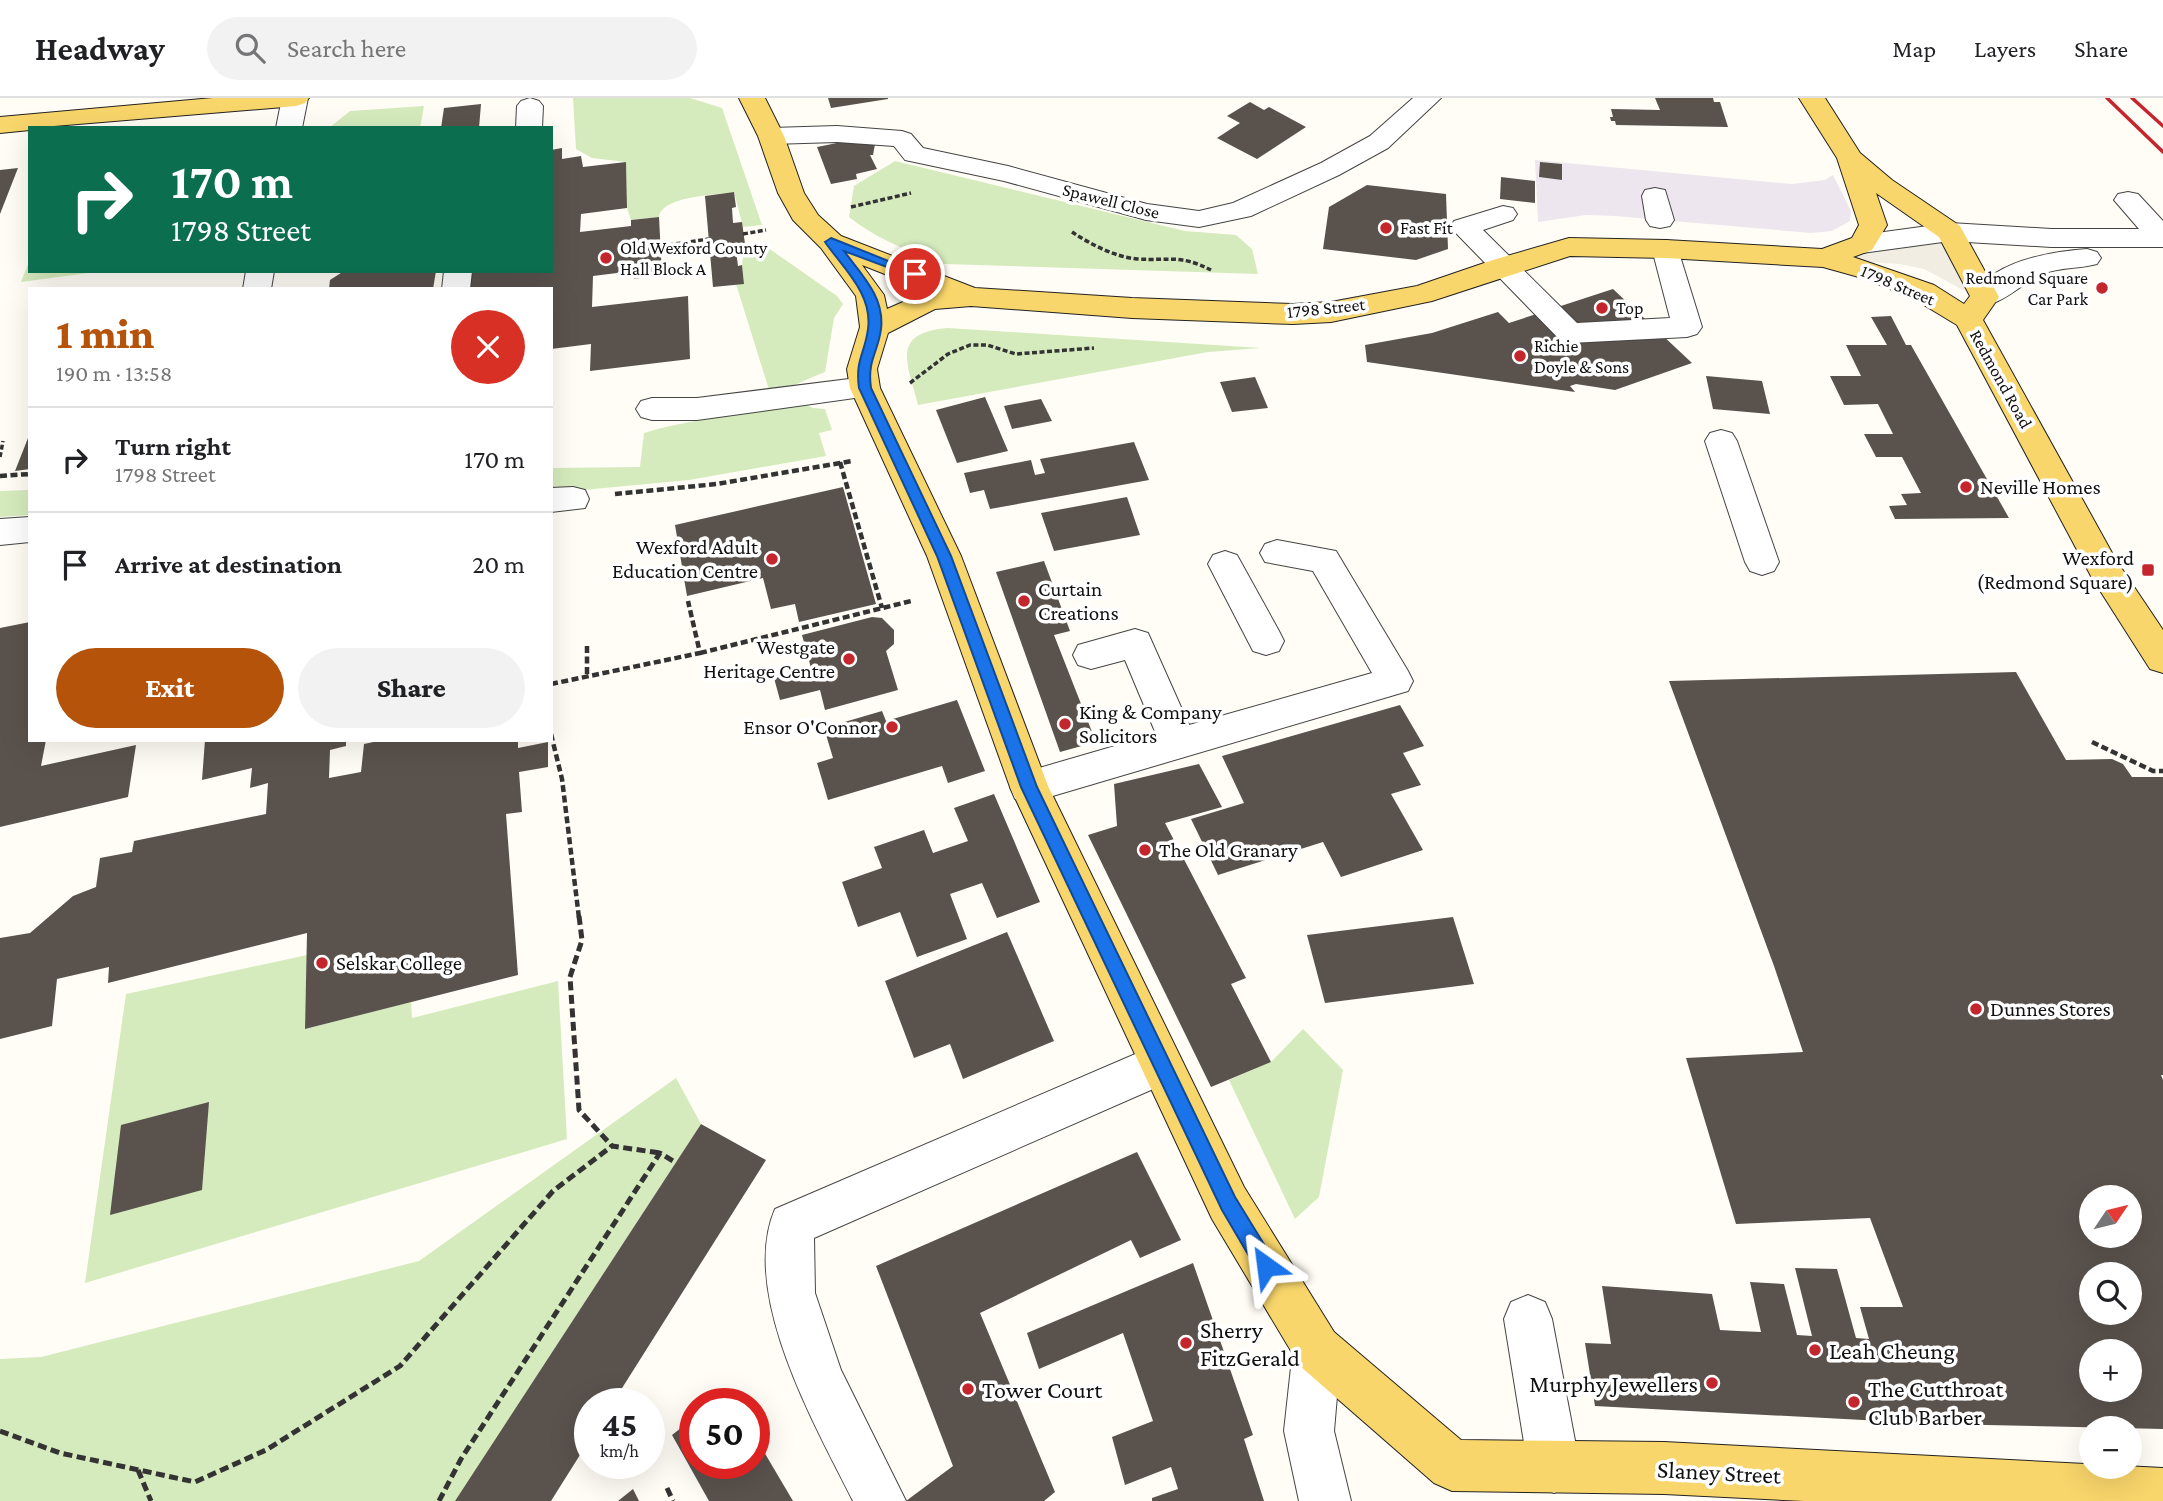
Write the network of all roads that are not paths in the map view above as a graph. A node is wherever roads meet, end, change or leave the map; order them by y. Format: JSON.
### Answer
{"nodes":[{"id":1,"x":295,"y":98,"type":"edge"},
{"id":2,"x":752,"y":98,"type":"edge"},
{"id":3,"x":1427,"y":98,"type":"edge"},
{"id":4,"x":1812,"y":98,"type":"edge"},
{"id":5,"x":0,"y":125,"type":"edge"},
{"id":6,"x":289,"y":126,"type":"edge"},
{"id":7,"x":771,"y":136,"type":"junction"},
{"id":8,"x":1850,"y":158,"type":"junction"},
{"id":9,"x":2128,"y":200,"type":"dead end"},
{"id":10,"x":1503,"y":214,"type":"dead end"},
{"id":11,"x":1950,"y":232,"type":"junction"},
{"id":12,"x":831,"y":242,"type":"junction"},
{"id":13,"x":1862,"y":244,"type":"junction"},
{"id":14,"x":2163,"y":244,"type":"edge"},
{"id":15,"x":1666,"y":249,"type":"junction"},
{"id":16,"x":1824,"y":258,"type":"junction"},
{"id":17,"x":1503,"y":266,"type":"junction"},
{"id":18,"x":971,"y":297,"type":"junction"},
{"id":19,"x":1976,"y":308,"type":"junction"},
{"id":20,"x":875,"y":327,"type":"junction"},
{"id":21,"x":865,"y":388,"type":"junction"},
{"id":22,"x":652,"y":409,"type":"dead end"},
{"id":23,"x":1721,"y":441,"type":"dead end"},
{"id":24,"x":28,"y":529,"type":"edge"},
{"id":25,"x":0,"y":532,"type":"edge"},
{"id":26,"x":1277,"y":553,"type":"dead end"},
{"id":27,"x":1762,"y":562,"type":"dead end"},
{"id":28,"x":1225,"y":564,"type":"dead end"},
{"id":29,"x":1266,"y":641,"type":"dead end"},
{"id":30,"x":1091,"y":655,"type":"dead end"},
{"id":31,"x":2163,"y":659,"type":"edge"},
{"id":32,"x":1179,"y":744,"type":"junction"},
{"id":33,"x":1029,"y":787,"type":"junction"},
{"id":34,"x":1161,"y":1064,"type":"junction"},
{"id":35,"x":1528,"y":1319,"type":"dead end"},
{"id":36,"x":1317,"y":1349,"type":"junction"},
{"id":37,"x":1554,"y":1467,"type":"junction"},
{"id":38,"x":2163,"y":1493,"type":"edge"},
{"id":39,"x":2021,"y":1494,"type":"edge"},
{"id":40,"x":880,"y":1501,"type":"edge"},
{"id":41,"x":1325,"y":1501,"type":"edge"}],
"edges":[{"from":1,"to":5,"type":"main road"},
{"from":1,"to":6,"type":"street"},
{"from":2,"to":7,"type":"main road"},
{"from":3,"to":7,"type":"street","name":"Spawell Close"},
{"from":4,"to":8,"type":"main road","name":"Redmond Road"},
{"from":7,"to":12,"type":"main road"},
{"from":8,"to":11,"type":"main road","name":"Redmond Road"},
{"from":8,"to":13,"type":"main road","name":"1798 Street"},
{"from":9,"to":14,"type":"street"},
{"from":10,"to":17,"type":"street"},
{"from":11,"to":13,"type":"street"},
{"from":11,"to":14,"type":"street"},
{"from":11,"to":19,"type":"main road","name":"Redmond Road"},
{"from":12,"to":18,"type":"main road","name":"1798 Street"},
{"from":12,"to":20,"type":"main road"},
{"from":13,"to":16,"type":"main road","name":"1798 Street"},
{"from":14,"to":19,"type":"street"},
{"from":15,"to":16,"type":"main road","name":"1798 Street"},
{"from":15,"to":17,"type":"main road","name":"1798 Street"},
{"from":15,"to":17,"type":"street"},
{"from":16,"to":19,"type":"main road","name":"1798 Street"},
{"from":17,"to":18,"type":"main road","name":"1798 Street"},
{"from":18,"to":20,"type":"main road"},
{"from":19,"to":31,"type":"main road","name":"Redmond Road"},
{"from":20,"to":21,"type":"main road"},
{"from":21,"to":22,"type":"street"},
{"from":21,"to":33,"type":"main road","name":"Slaney Street"},
{"from":23,"to":27,"type":"street"},
{"from":24,"to":25,"type":"street"},
{"from":26,"to":32,"type":"street"},
{"from":28,"to":29,"type":"street"},
{"from":30,"to":32,"type":"street"},
{"from":32,"to":33,"type":"street"},
{"from":33,"to":34,"type":"main road","name":"Slaney Street"},
{"from":34,"to":36,"type":"main road","name":"Slaney Street"},
{"from":34,"to":40,"type":"street"},
{"from":35,"to":37,"type":"street"},
{"from":36,"to":37,"type":"main road","name":"Slaney Street"},
{"from":36,"to":41,"type":"street"},
{"from":37,"to":39,"type":"main road","name":"Slaney Street"},
{"from":38,"to":39,"type":"main road","name":"Slaney Street"}]}
